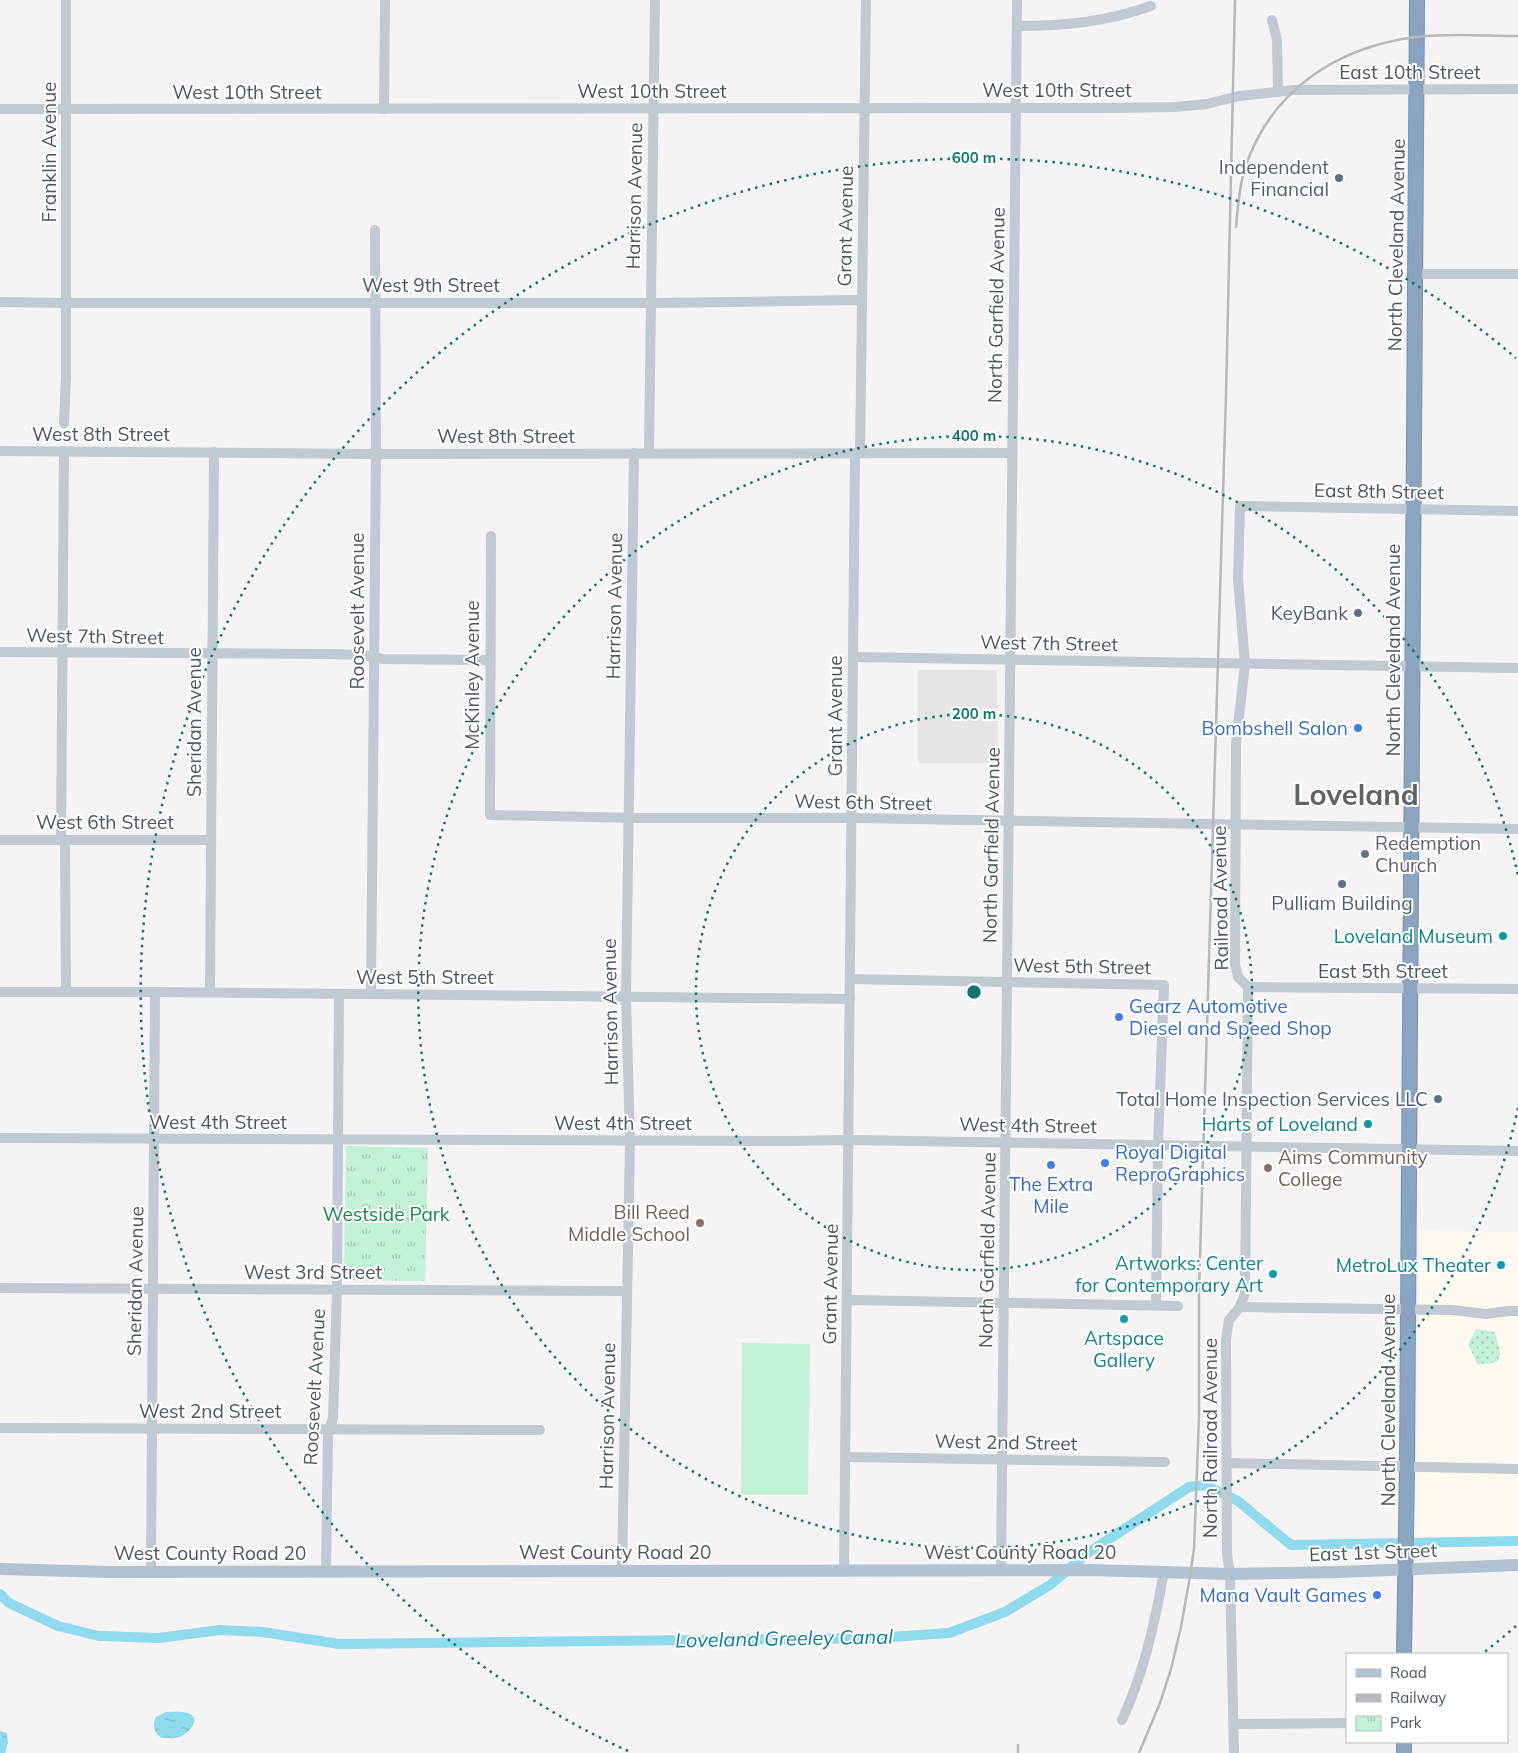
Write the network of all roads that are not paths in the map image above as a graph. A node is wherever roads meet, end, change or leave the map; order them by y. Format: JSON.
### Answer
{"nodes":[{"id":1,"x":66,"y":0,"type":"edge"},
{"id":2,"x":385,"y":0,"type":"edge"},
{"id":3,"x":655,"y":0,"type":"edge"},
{"id":4,"x":866,"y":0,"type":"edge"},
{"id":5,"x":1017,"y":0,"type":"edge"},
{"id":6,"x":1417,"y":0,"type":"edge"},
{"id":7,"x":1151,"y":6,"type":"dead end"},
{"id":8,"x":1272,"y":20,"type":"dead end"},
{"id":9,"x":1017,"y":26,"type":"junction"},
{"id":10,"x":1302,"y":89,"type":"joint"},
{"id":11,"x":1416,"y":89,"type":"junction"},
{"id":12,"x":1518,"y":89,"type":"edge"},
{"id":13,"x":1278,"y":91,"type":"junction"},
{"id":14,"x":653,"y":108,"type":"junction"},
{"id":15,"x":864,"y":108,"type":"junction"},
{"id":16,"x":1016,"y":108,"type":"junction"},
{"id":17,"x":0,"y":109,"type":"edge"},
{"id":18,"x":67,"y":109,"type":"junction"},
{"id":19,"x":384,"y":109,"type":"junction"},
{"id":20,"x":375,"y":230,"type":"dead end"},
{"id":21,"x":1415,"y":274,"type":"junction"},
{"id":22,"x":1518,"y":274,"type":"edge"},
{"id":23,"x":862,"y":300,"type":"junction"},
{"id":24,"x":0,"y":302,"type":"edge"},
{"id":25,"x":65,"y":303,"type":"junction"},
{"id":26,"x":376,"y":303,"type":"junction"},
{"id":27,"x":650,"y":303,"type":"junction"},
{"id":28,"x":64,"y":423,"type":"dead end"},
{"id":29,"x":0,"y":451,"type":"edge"},
{"id":30,"x":64,"y":451,"type":"junction"},
{"id":31,"x":214,"y":452,"type":"junction"},
{"id":32,"x":634,"y":453,"type":"junction"},
{"id":33,"x":649,"y":453,"type":"junction"},
{"id":34,"x":858,"y":453,"type":"junction"},
{"id":35,"x":1012,"y":453,"type":"junction"},
{"id":36,"x":376,"y":454,"type":"junction"},
{"id":37,"x":1412,"y":509,"type":"junction"},
{"id":38,"x":1518,"y":511,"type":"edge"},
{"id":39,"x":491,"y":536,"type":"dead end"},
{"id":40,"x":0,"y":652,"type":"edge"},
{"id":41,"x":62,"y":653,"type":"junction"},
{"id":42,"x":212,"y":654,"type":"junction"},
{"id":43,"x":374,"y":657,"type":"junction"},
{"id":44,"x":854,"y":657,"type":"junction"},
{"id":45,"x":1010,"y":659,"type":"junction"},
{"id":46,"x":490,"y":660,"type":"junction"},
{"id":47,"x":1245,"y":664,"type":"junction"},
{"id":48,"x":1412,"y":666,"type":"junction"},
{"id":49,"x":1518,"y":668,"type":"edge"},
{"id":50,"x":490,"y":815,"type":"joint"},
{"id":51,"x":630,"y":818,"type":"junction"},
{"id":52,"x":852,"y":818,"type":"junction"},
{"id":53,"x":1008,"y":821,"type":"junction"},
{"id":54,"x":1236,"y":824,"type":"junction"},
{"id":55,"x":1411,"y":828,"type":"junction"},
{"id":56,"x":1518,"y":829,"type":"edge"},
{"id":57,"x":0,"y":840,"type":"edge"},
{"id":58,"x":63,"y":840,"type":"junction"},
{"id":59,"x":211,"y":840,"type":"junction"},
{"id":60,"x":850,"y":979,"type":"junction"},
{"id":61,"x":1007,"y":981,"type":"junction"},
{"id":62,"x":1248,"y":987,"type":"junction"},
{"id":63,"x":1409,"y":989,"type":"junction"},
{"id":64,"x":1518,"y":989,"type":"edge"},
{"id":65,"x":0,"y":992,"type":"edge"},
{"id":66,"x":66,"y":992,"type":"junction"},
{"id":67,"x":155,"y":992,"type":"junction"},
{"id":68,"x":210,"y":992,"type":"junction"},
{"id":69,"x":339,"y":994,"type":"junction"},
{"id":70,"x":372,"y":994,"type":"junction"},
{"id":71,"x":626,"y":996,"type":"junction"},
{"id":72,"x":850,"y":999,"type":"junction"},
{"id":73,"x":0,"y":1138,"type":"edge"},
{"id":74,"x":154,"y":1139,"type":"junction"},
{"id":75,"x":338,"y":1140,"type":"junction"},
{"id":76,"x":849,"y":1140,"type":"junction"},
{"id":77,"x":630,"y":1141,"type":"junction"},
{"id":78,"x":1006,"y":1142,"type":"junction"},
{"id":79,"x":1158,"y":1145,"type":"junction"},
{"id":80,"x":1246,"y":1146,"type":"junction"},
{"id":81,"x":1408,"y":1148,"type":"junction"},
{"id":82,"x":1518,"y":1151,"type":"edge"},
{"id":83,"x":0,"y":1288,"type":"edge"},
{"id":84,"x":154,"y":1288,"type":"junction"},
{"id":85,"x":337,"y":1289,"type":"junction"},
{"id":86,"x":626,"y":1291,"type":"junction"},
{"id":87,"x":847,"y":1300,"type":"junction"},
{"id":88,"x":1004,"y":1302,"type":"junction"},
{"id":89,"x":1156,"y":1305,"type":"junction"},
{"id":90,"x":1178,"y":1306,"type":"dead end"},
{"id":91,"x":1240,"y":1307,"type":"junction"},
{"id":92,"x":1407,"y":1310,"type":"junction"},
{"id":93,"x":1518,"y":1311,"type":"edge"},
{"id":94,"x":0,"y":1428,"type":"edge"},
{"id":95,"x":152,"y":1428,"type":"junction"},
{"id":96,"x":330,"y":1429,"type":"junction"},
{"id":97,"x":540,"y":1430,"type":"dead end"},
{"id":98,"x":846,"y":1457,"type":"junction"},
{"id":99,"x":1002,"y":1460,"type":"junction"},
{"id":100,"x":1166,"y":1462,"type":"dead end"},
{"id":101,"x":1228,"y":1463,"type":"junction"},
{"id":102,"x":1407,"y":1467,"type":"junction"},
{"id":103,"x":1518,"y":1469,"type":"edge"},
{"id":104,"x":1518,"y":1565,"type":"edge"},
{"id":105,"x":0,"y":1569,"type":"edge"},
{"id":106,"x":622,"y":1570,"type":"junction"},
{"id":107,"x":844,"y":1570,"type":"junction"},
{"id":108,"x":1002,"y":1570,"type":"junction"},
{"id":109,"x":1404,"y":1570,"type":"junction"},
{"id":110,"x":326,"y":1571,"type":"junction"},
{"id":111,"x":1164,"y":1571,"type":"junction"},
{"id":112,"x":151,"y":1572,"type":"junction"},
{"id":113,"x":1230,"y":1574,"type":"junction"},
{"id":114,"x":1404,"y":1653,"type":"edge"},
{"id":115,"x":1122,"y":1720,"type":"dead end"},
{"id":116,"x":1346,"y":1723,"type":"edge"},
{"id":117,"x":1234,"y":1724,"type":"junction"},
{"id":118,"x":1234,"y":1753,"type":"edge"}],
"edges":[{"from":1,"to":18,"type":"street","name":"Franklin Avenue"},
{"from":2,"to":19,"type":"street"},
{"from":3,"to":14,"type":"street","name":"Harrison Avenue"},
{"from":4,"to":15,"type":"street","name":"Grant Avenue"},
{"from":5,"to":9,"type":"street","name":"North Garfield Avenue"},
{"from":6,"to":11,"type":"highway","name":"North Cleveland Avenue"},
{"from":7,"to":9,"type":"street"},
{"from":8,"to":13,"type":"street"},
{"from":9,"to":16,"type":"street","name":"North Garfield Avenue"},
{"from":10,"to":11,"type":"street","name":"East 10th Street"},
{"from":10,"to":13,"type":"street","name":"West 10th Street"},
{"from":11,"to":12,"type":"street","name":"East 10th Street"},
{"from":11,"to":21,"type":"highway","name":"North Cleveland Avenue"},
{"from":13,"to":16,"type":"street","name":"West 10th Street"},
{"from":14,"to":15,"type":"street","name":"West 10th Street"},
{"from":14,"to":19,"type":"street","name":"West 10th Street"},
{"from":14,"to":27,"type":"street","name":"Harrison Avenue"},
{"from":15,"to":16,"type":"street","name":"West 10th Street"},
{"from":15,"to":23,"type":"street","name":"Grant Avenue"},
{"from":16,"to":35,"type":"street","name":"North Garfield Avenue"},
{"from":17,"to":18,"type":"street","name":"West 10th Street"},
{"from":18,"to":19,"type":"street","name":"West 10th Street"},
{"from":18,"to":25,"type":"street","name":"Franklin Avenue"},
{"from":20,"to":26,"type":"street","name":"Roosevelt Avenue"},
{"from":21,"to":22,"type":"street"},
{"from":21,"to":37,"type":"highway","name":"North Cleveland Avenue"},
{"from":23,"to":27,"type":"street","name":"West 9th Street"},
{"from":23,"to":34,"type":"street","name":"Grant Avenue"},
{"from":24,"to":25,"type":"street","name":"West 9th Street"},
{"from":25,"to":26,"type":"street","name":"West 9th Street"},
{"from":25,"to":28,"type":"street","name":"Franklin Avenue"},
{"from":26,"to":27,"type":"street","name":"West 9th Street"},
{"from":26,"to":36,"type":"street","name":"Roosevelt Avenue"},
{"from":27,"to":33,"type":"street","name":"Harrison Avenue"},
{"from":29,"to":30,"type":"street","name":"West 8th Street"},
{"from":30,"to":31,"type":"street","name":"West 8th Street"},
{"from":30,"to":41,"type":"street"},
{"from":31,"to":36,"type":"street","name":"West 8th Street"},
{"from":31,"to":42,"type":"street","name":"Sheridan Avenue"},
{"from":32,"to":33,"type":"street","name":"West 8th Street"},
{"from":32,"to":36,"type":"street","name":"West 8th Street"},
{"from":32,"to":51,"type":"street","name":"Harrison Avenue"},
{"from":33,"to":34,"type":"street","name":"West 8th Street"},
{"from":34,"to":35,"type":"street","name":"West 8th Street"},
{"from":34,"to":44,"type":"street","name":"Grant Avenue"},
{"from":35,"to":45,"type":"street","name":"North Garfield Avenue"},
{"from":36,"to":43,"type":"street","name":"Roosevelt Avenue"},
{"from":37,"to":38,"type":"street","name":"East 8th Street"},
{"from":37,"to":47,"type":"street","name":"East 8th Street"},
{"from":37,"to":48,"type":"highway","name":"North Cleveland Avenue"},
{"from":39,"to":46,"type":"street","name":"McKinley Avenue"},
{"from":40,"to":41,"type":"street","name":"West 7th Street"},
{"from":41,"to":42,"type":"street","name":"West 7th Street"},
{"from":41,"to":58,"type":"street"},
{"from":42,"to":43,"type":"street","name":"West 7th Street"},
{"from":42,"to":59,"type":"street","name":"Sheridan Avenue"},
{"from":43,"to":46,"type":"street","name":"West 7th Street"},
{"from":43,"to":70,"type":"street","name":"Roosevelt Avenue"},
{"from":44,"to":45,"type":"street","name":"West 7th Street"},
{"from":44,"to":52,"type":"street","name":"Grant Avenue"},
{"from":45,"to":47,"type":"street","name":"West 7th Street"},
{"from":45,"to":53,"type":"street","name":"North Garfield Avenue"},
{"from":46,"to":50,"type":"street","name":"McKinley Avenue"},
{"from":47,"to":48,"type":"street","name":"West 7th Street"},
{"from":47,"to":54,"type":"street","name":"Railroad Avenue"},
{"from":48,"to":49,"type":"street","name":"West 7th Street"},
{"from":48,"to":55,"type":"highway","name":"North Cleveland Avenue"},
{"from":50,"to":51,"type":"street","name":"West 6th Street"},
{"from":51,"to":52,"type":"street","name":"West 6th Street"},
{"from":51,"to":71,"type":"street","name":"Harrison Avenue"},
{"from":52,"to":53,"type":"street","name":"West 6th Street"},
{"from":52,"to":60,"type":"street","name":"Grant Avenue"},
{"from":53,"to":54,"type":"street","name":"West 6th Street"},
{"from":53,"to":61,"type":"street","name":"North Garfield Avenue"},
{"from":54,"to":55,"type":"street","name":"West 6th Street"},
{"from":54,"to":62,"type":"street","name":"Railroad Avenue"},
{"from":55,"to":56,"type":"street","name":"West 6th Street"},
{"from":55,"to":63,"type":"highway","name":"North Cleveland Avenue"},
{"from":57,"to":58,"type":"street","name":"West 6th Street"},
{"from":58,"to":59,"type":"street","name":"West 6th Street"},
{"from":58,"to":66,"type":"street"},
{"from":59,"to":68,"type":"street","name":"Sheridan Avenue"},
{"from":60,"to":61,"type":"street","name":"West 5th Street"},
{"from":60,"to":72,"type":"street","name":"Grant Avenue"},
{"from":61,"to":78,"type":"street","name":"North Garfield Avenue"},
{"from":61,"to":79,"type":"street","name":"West 5th Street"},
{"from":62,"to":63,"type":"street","name":"East 5th Street"},
{"from":62,"to":80,"type":"street","name":"Railroad Avenue"},
{"from":63,"to":64,"type":"street","name":"East 5th Street"},
{"from":63,"to":81,"type":"highway","name":"North Cleveland Avenue"},
{"from":65,"to":66,"type":"street","name":"West 5th Street"},
{"from":66,"to":67,"type":"street","name":"West 5th Street"},
{"from":67,"to":68,"type":"street","name":"West 5th Street"},
{"from":67,"to":74,"type":"street","name":"Sheridan Avenue"},
{"from":68,"to":69,"type":"street","name":"West 5th Street"},
{"from":69,"to":70,"type":"street","name":"West 5th Street"},
{"from":69,"to":75,"type":"street","name":"Roosevelt Avenue"},
{"from":70,"to":71,"type":"street","name":"West 5th Street"},
{"from":71,"to":72,"type":"street","name":"West 5th Street"},
{"from":71,"to":77,"type":"street","name":"Harrison Avenue"},
{"from":72,"to":76,"type":"street","name":"Grant Avenue"},
{"from":73,"to":74,"type":"street","name":"West 4th Street"},
{"from":74,"to":75,"type":"street","name":"West 4th Street"},
{"from":74,"to":84,"type":"street","name":"Sheridan Avenue"},
{"from":75,"to":77,"type":"street","name":"West 4th Street"},
{"from":75,"to":85,"type":"street","name":"Roosevelt Avenue"},
{"from":76,"to":77,"type":"street","name":"West 4th Street"},
{"from":76,"to":78,"type":"street","name":"West 4th Street"},
{"from":76,"to":87,"type":"street","name":"Grant Avenue"},
{"from":77,"to":86,"type":"street","name":"Harrison Avenue"},
{"from":78,"to":79,"type":"street","name":"West 4th Street"},
{"from":78,"to":88,"type":"street","name":"North Garfield Avenue"},
{"from":79,"to":80,"type":"street","name":"West 4th Street"},
{"from":79,"to":89,"type":"street"},
{"from":80,"to":81,"type":"street","name":"West 4th Street"},
{"from":80,"to":91,"type":"street","name":"Railroad Avenue"},
{"from":81,"to":82,"type":"street","name":"West 4th Street"},
{"from":81,"to":92,"type":"highway","name":"North Cleveland Avenue"},
{"from":83,"to":84,"type":"street","name":"West 3rd Street"},
{"from":84,"to":85,"type":"street","name":"West 3rd Street"},
{"from":84,"to":95,"type":"street","name":"Sheridan Avenue"},
{"from":85,"to":86,"type":"street","name":"West 3rd Street"},
{"from":85,"to":96,"type":"street","name":"Roosevelt Avenue"},
{"from":86,"to":106,"type":"street","name":"Harrison Avenue"},
{"from":87,"to":88,"type":"street"},
{"from":87,"to":98,"type":"street","name":"Grant Avenue"},
{"from":88,"to":89,"type":"street"},
{"from":88,"to":99,"type":"street","name":"North Garfield Avenue"},
{"from":89,"to":90,"type":"street"},
{"from":91,"to":92,"type":"street"},
{"from":91,"to":101,"type":"street","name":"North Railroad Avenue"},
{"from":92,"to":93,"type":"street"},
{"from":92,"to":102,"type":"highway","name":"North Cleveland Avenue"},
{"from":94,"to":95,"type":"street","name":"West 2nd Street"},
{"from":95,"to":96,"type":"street","name":"West 2nd Street"},
{"from":95,"to":112,"type":"street","name":"Sheridan Avenue"},
{"from":96,"to":97,"type":"street","name":"West 2nd Street"},
{"from":96,"to":110,"type":"street","name":"Roosevelt Avenue"},
{"from":98,"to":99,"type":"street","name":"West 2nd Street"},
{"from":98,"to":107,"type":"street","name":"Grant Avenue"},
{"from":99,"to":100,"type":"street","name":"West 2nd Street"},
{"from":99,"to":108,"type":"street","name":"North Garfield Avenue"},
{"from":101,"to":102,"type":"street"},
{"from":101,"to":113,"type":"street","name":"North Railroad Avenue"},
{"from":102,"to":103,"type":"street"},
{"from":102,"to":109,"type":"highway","name":"North Cleveland Avenue"},
{"from":104,"to":109,"type":"main road","name":"East 1st Street"},
{"from":105,"to":112,"type":"main road","name":"West County Road 20"},
{"from":106,"to":107,"type":"main road","name":"West County Road 20"},
{"from":106,"to":110,"type":"main road","name":"West County Road 20"},
{"from":107,"to":108,"type":"main road","name":"West County Road 20"},
{"from":108,"to":111,"type":"main road","name":"West County Road 20"},
{"from":109,"to":113,"type":"main road","name":"East 1st Street"},
{"from":109,"to":114,"type":"highway","name":"North Cleveland Avenue"},
{"from":110,"to":112,"type":"main road","name":"West County Road 20"},
{"from":111,"to":113,"type":"main road","name":"West County Road 20"},
{"from":111,"to":115,"type":"street"},
{"from":113,"to":117,"type":"street","name":"North Railroad Avenue"},
{"from":116,"to":117,"type":"street"},
{"from":117,"to":118,"type":"street","name":"North Railroad Avenue"}]}
